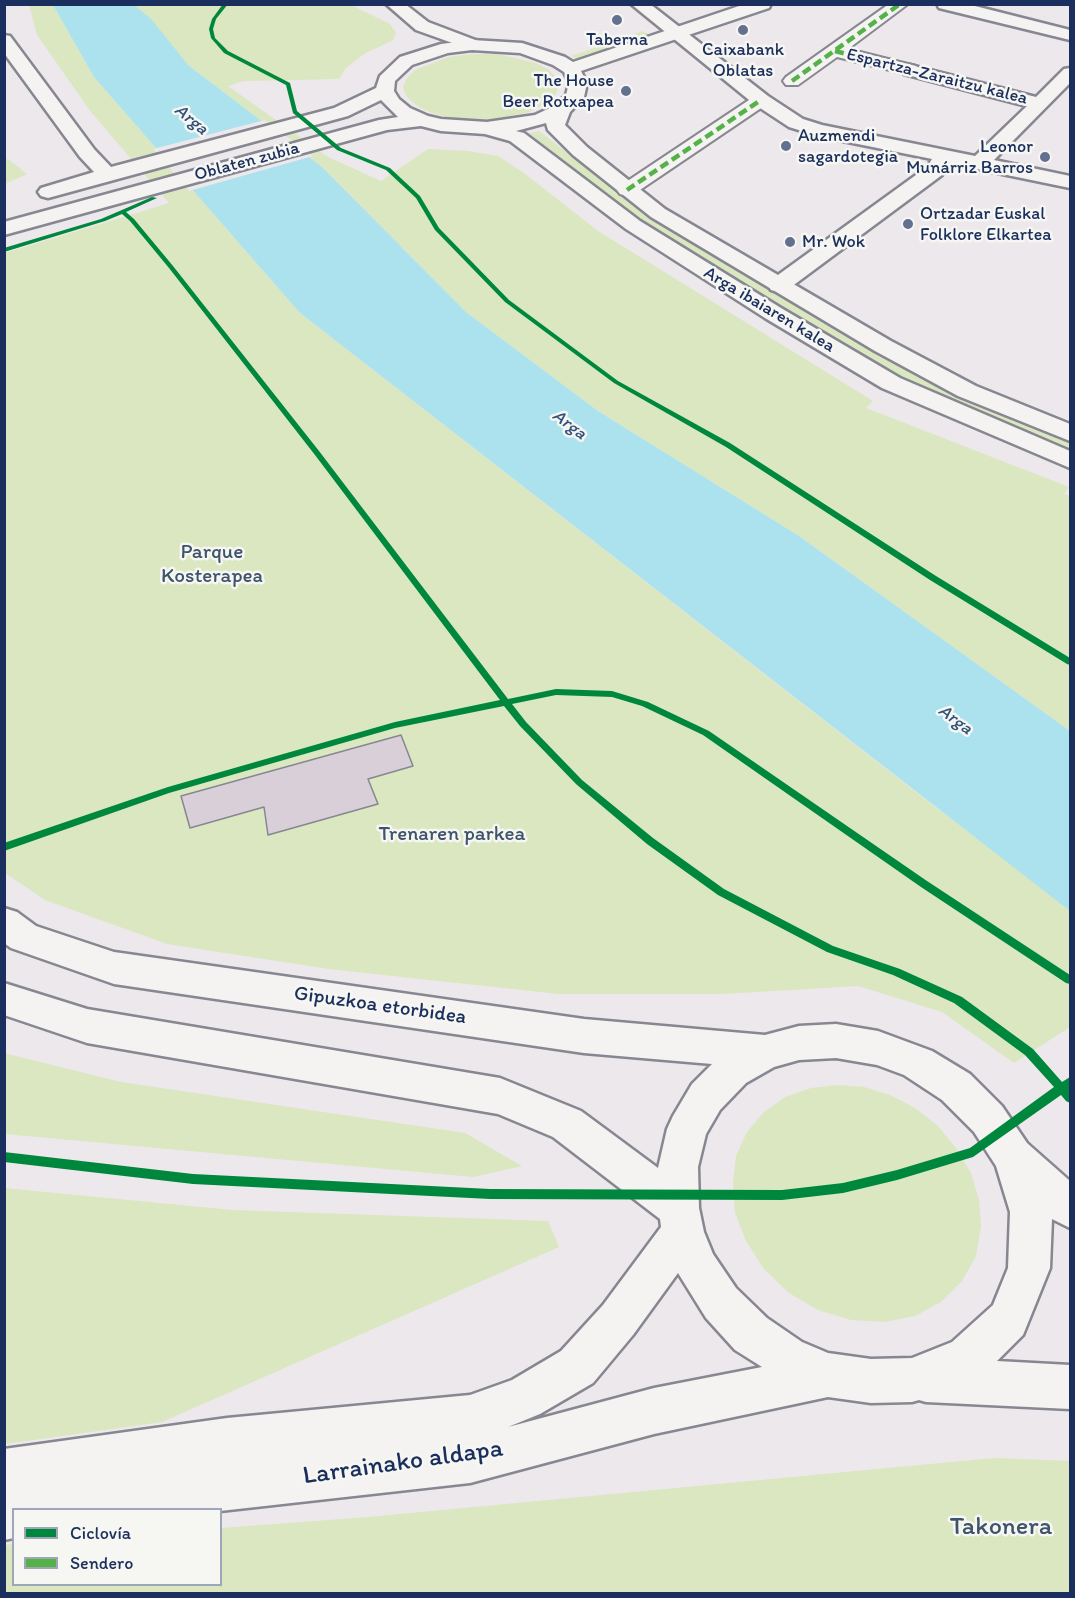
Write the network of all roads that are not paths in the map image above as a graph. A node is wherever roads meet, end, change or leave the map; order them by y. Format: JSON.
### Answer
{"nodes":[{"id":1,"x":394,"y":4,"type":"edge"},
{"id":2,"x":639,"y":4,"type":"edge"},
{"id":3,"x":717,"y":4,"type":"edge"},
{"id":4,"x":763,"y":4,"type":"edge"},
{"id":5,"x":900,"y":4,"type":"edge"},
{"id":6,"x":945,"y":4,"type":"edge"},
{"id":7,"x":659,"y":21,"type":"junction"},
{"id":8,"x":683,"y":25,"type":"junction"},
{"id":9,"x":422,"y":26,"type":"junction"},
{"id":10,"x":640,"y":27,"type":"dead end"},
{"id":11,"x":1071,"y":35,"type":"edge"},
{"id":12,"x":4,"y":40,"type":"edge"},
{"id":13,"x":472,"y":45,"type":"junction"},
{"id":14,"x":566,"y":48,"type":"dead end"},
{"id":15,"x":835,"y":51,"type":"junction"},
{"id":16,"x":544,"y":54,"type":"junction"},
{"id":17,"x":418,"y":56,"type":"junction"},
{"id":18,"x":571,"y":69,"type":"junction"},
{"id":19,"x":910,"y":70,"type":"joint"},
{"id":20,"x":1071,"y":73,"type":"edge"},
{"id":21,"x":792,"y":81,"type":"dead end"},
{"id":22,"x":385,"y":91,"type":"junction"},
{"id":23,"x":761,"y":99,"type":"junction"},
{"id":24,"x":1039,"y":103,"type":"junction"},
{"id":25,"x":561,"y":110,"type":"junction"},
{"id":26,"x":421,"y":120,"type":"junction"},
{"id":27,"x":487,"y":128,"type":"junction"},
{"id":28,"x":849,"y":135,"type":"junction"},
{"id":29,"x":944,"y":155,"type":"junction"},
{"id":30,"x":980,"y":163,"type":"junction"},
{"id":31,"x":107,"y":175,"type":"junction"},
{"id":32,"x":1071,"y":182,"type":"edge"},
{"id":33,"x":627,"y":190,"type":"junction"},
{"id":34,"x":27,"y":198,"type":"dead end"},
{"id":35,"x":80,"y":207,"type":"junction"},
{"id":36,"x":4,"y":229,"type":"edge"},
{"id":37,"x":779,"y":285,"type":"junction"},
{"id":38,"x":1071,"y":433,"type":"edge"},
{"id":39,"x":1071,"y":460,"type":"edge"},
{"id":40,"x":4,"y":923,"type":"edge"},
{"id":41,"x":4,"y":999,"type":"edge"},
{"id":42,"x":765,"y":1053,"type":"junction"},
{"id":43,"x":1013,"y":1157,"type":"junction"},
{"id":44,"x":1071,"y":1208,"type":"edge"},
{"id":45,"x":681,"y":1220,"type":"junction"},
{"id":46,"x":828,"y":1375,"type":"junction"},
{"id":47,"x":912,"y":1380,"type":"junction"},
{"id":48,"x":1071,"y":1387,"type":"edge"},
{"id":49,"x":4,"y":1472,"type":"edge"},
{"id":50,"x":50,"y":1508,"type":"edge"}],
"edges":[{"from":1,"to":9,"type":"street"},
{"from":2,"to":7,"type":"street"},
{"from":3,"to":8,"type":"street"},
{"from":4,"to":8,"type":"street"},
{"from":5,"to":15,"type":"street"},
{"from":6,"to":11,"type":"street"},
{"from":7,"to":8,"type":"street"},
{"from":7,"to":10,"type":"street"},
{"from":8,"to":18,"type":"street"},
{"from":8,"to":23,"type":"street"},
{"from":8,"to":28,"type":"street"},
{"from":9,"to":13,"type":"street"},
{"from":9,"to":17,"type":"street"},
{"from":12,"to":31,"type":"street"},
{"from":13,"to":16,"type":"street"},
{"from":13,"to":17,"type":"street"},
{"from":14,"to":16,"type":"street"},
{"from":15,"to":19,"type":"street","name":"Espartza-Zaraitzu kalea"},
{"from":15,"to":21,"type":"street"},
{"from":16,"to":18,"type":"street"},
{"from":17,"to":22,"type":"street"},
{"from":18,"to":25,"type":"street"},
{"from":19,"to":24,"type":"street","name":"Espartza-Zaraitzu kalea"},
{"from":20,"to":24,"type":"street"},
{"from":22,"to":26,"type":"street"},
{"from":22,"to":31,"type":"street","name":"Oblaten zubia"},
{"from":23,"to":28,"type":"street"},
{"from":23,"to":33,"type":"street"},
{"from":24,"to":30,"type":"street"},
{"from":25,"to":27,"type":"street"},
{"from":25,"to":33,"type":"street","name":"Arga ibaiaren kalea"},
{"from":26,"to":27,"type":"street"},
{"from":26,"to":35,"type":"street","name":"Oblaten zubia"},
{"from":27,"to":39,"type":"street","name":"Arga ibaiaren kalea"},
{"from":28,"to":29,"type":"street"},
{"from":29,"to":30,"type":"street"},
{"from":29,"to":37,"type":"street"},
{"from":30,"to":32,"type":"street"},
{"from":31,"to":34,"type":"street"},
{"from":31,"to":35,"type":"street"},
{"from":33,"to":37,"type":"street","name":"Arga ibaiaren kalea"},
{"from":35,"to":36,"type":"street"},
{"from":37,"to":38,"type":"street","name":"Arga ibaiaren kalea"},
{"from":40,"to":42,"type":"street","name":"Gipuzkoa etorbidea"},
{"from":41,"to":45,"type":"street"},
{"from":42,"to":43,"type":"street"},
{"from":42,"to":45,"type":"street"},
{"from":43,"to":44,"type":"street"},
{"from":43,"to":47,"type":"street"},
{"from":45,"to":46,"type":"street"},
{"from":45,"to":49,"type":"street","name":"Larrainako aldapa"},
{"from":46,"to":47,"type":"street"},
{"from":46,"to":50,"type":"street","name":"Larrainako aldapa"},
{"from":47,"to":48,"type":"street"}]}
